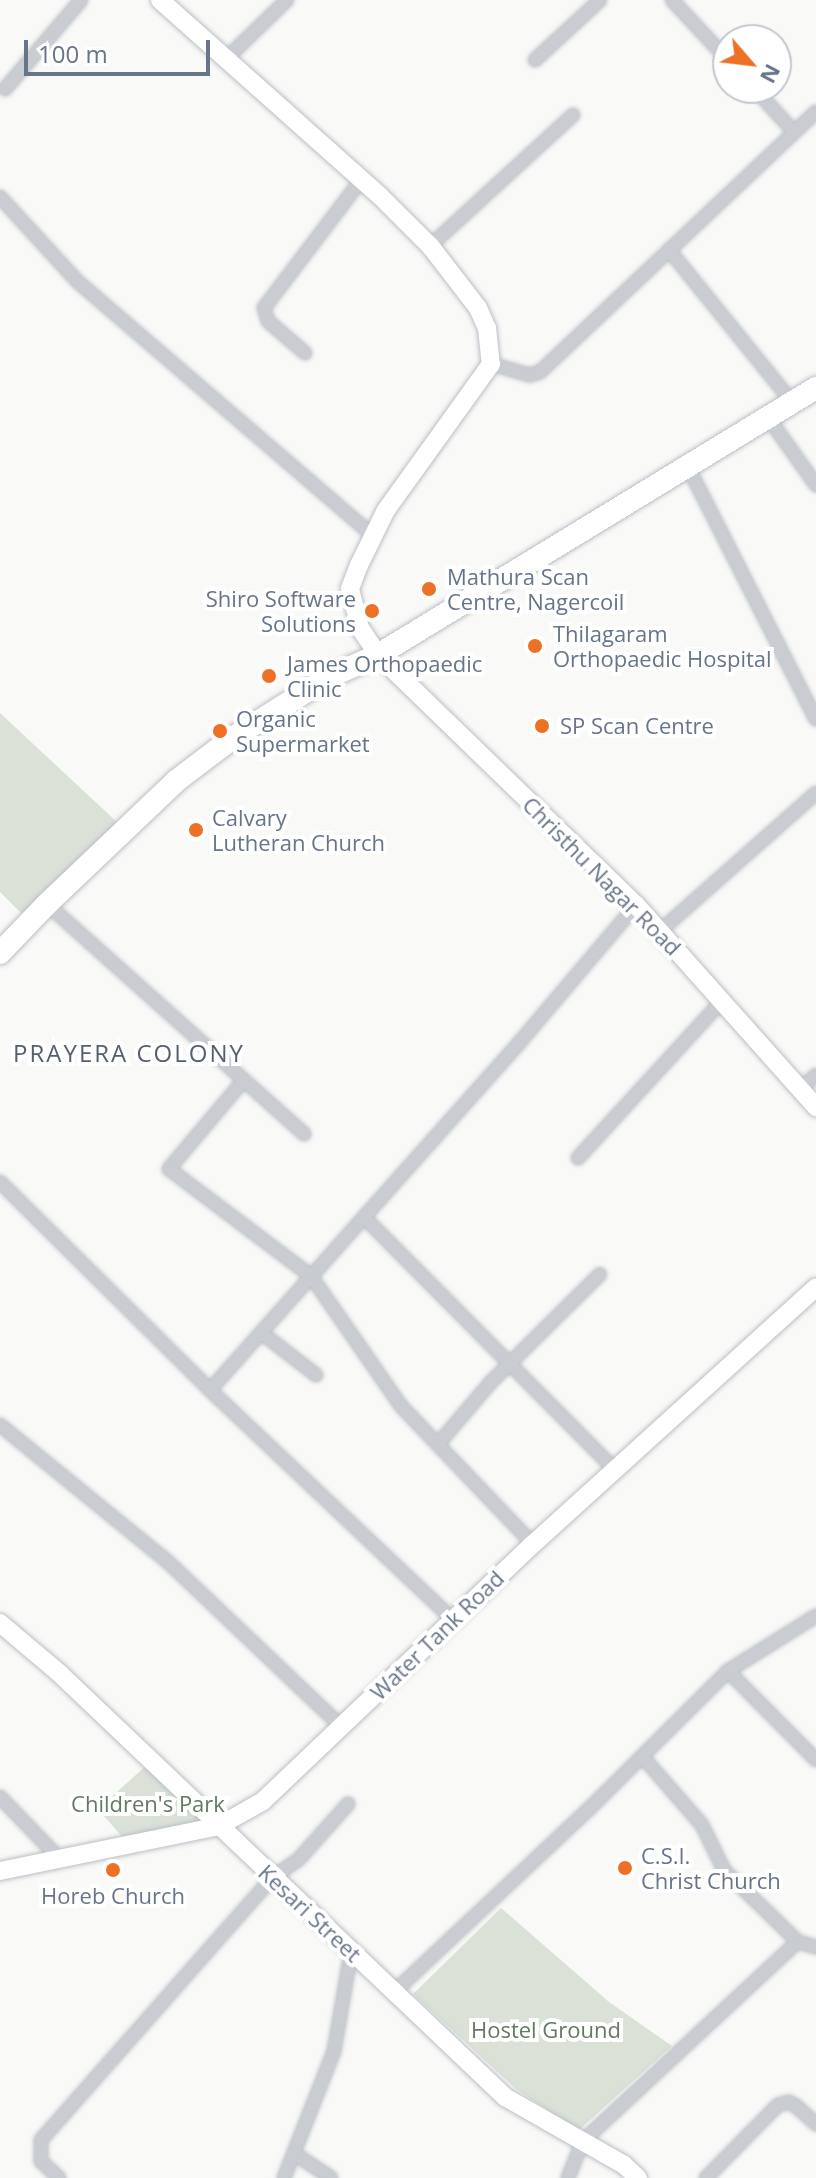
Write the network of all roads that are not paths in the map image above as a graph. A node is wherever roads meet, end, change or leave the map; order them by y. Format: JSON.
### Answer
{"nodes":[{"id":1,"x":81,"y":0,"type":"edge"},
{"id":2,"x":160,"y":0,"type":"edge"},
{"id":3,"x":287,"y":0,"type":"edge"},
{"id":4,"x":600,"y":0,"type":"edge"},
{"id":5,"x":672,"y":0,"type":"edge"},
{"id":6,"x":712,"y":43,"type":"edge"},
{"id":7,"x":225,"y":60,"type":"junction"},
{"id":8,"x":535,"y":60,"type":"dead end"},
{"id":9,"x":5,"y":89,"type":"dead end"},
{"id":10,"x":769,"y":104,"type":"edge"},
{"id":11,"x":816,"y":112,"type":"edge"},
{"id":12,"x":573,"y":115,"type":"dead end"},
{"id":13,"x":794,"y":132,"type":"junction"},
{"id":14,"x":362,"y":179,"type":"junction"},
{"id":15,"x":0,"y":197,"type":"edge"},
{"id":16,"x":430,"y":246,"type":"junction"},
{"id":17,"x":669,"y":250,"type":"junction"},
{"id":18,"x":305,"y":353,"type":"dead end"},
{"id":19,"x":491,"y":364,"type":"junction"},
{"id":20,"x":816,"y":388,"type":"edge"},
{"id":21,"x":792,"y":402,"type":"junction"},
{"id":22,"x":767,"y":416,"type":"junction"},
{"id":23,"x":687,"y":465,"type":"junction"},
{"id":24,"x":816,"y":485,"type":"edge"},
{"id":25,"x":373,"y":536,"type":"junction"},
{"id":26,"x":378,"y":655,"type":"junction"},
{"id":27,"x":816,"y":719,"type":"edge"},
{"id":28,"x":816,"y":793,"type":"edge"},
{"id":29,"x":47,"y":904,"type":"junction"},
{"id":30,"x":636,"y":905,"type":"junction"},
{"id":31,"x":660,"y":931,"type":"junction"},
{"id":32,"x":0,"y":953,"type":"edge"},
{"id":33,"x":722,"y":1001,"type":"junction"},
{"id":34,"x":816,"y":1075,"type":"edge"},
{"id":35,"x":243,"y":1081,"type":"junction"},
{"id":36,"x":800,"y":1089,"type":"junction"},
{"id":37,"x":816,"y":1107,"type":"edge"},
{"id":38,"x":304,"y":1134,"type":"dead end"},
{"id":39,"x":578,"y":1158,"type":"dead end"},
{"id":40,"x":0,"y":1182,"type":"edge"},
{"id":41,"x":364,"y":1217,"type":"junction"},
{"id":42,"x":600,"y":1274,"type":"dead end"},
{"id":43,"x":311,"y":1276,"type":"junction"},
{"id":44,"x":816,"y":1287,"type":"edge"},
{"id":45,"x":263,"y":1334,"type":"junction"},
{"id":46,"x":510,"y":1363,"type":"junction"},
{"id":47,"x":316,"y":1375,"type":"dead end"},
{"id":48,"x":210,"y":1390,"type":"junction"},
{"id":49,"x":0,"y":1425,"type":"edge"},
{"id":50,"x":438,"y":1444,"type":"junction"},
{"id":51,"x":614,"y":1469,"type":"junction"},
{"id":52,"x":533,"y":1544,"type":"junction"},
{"id":53,"x":816,"y":1616,"type":"edge"},
{"id":54,"x":453,"y":1620,"type":"junction"},
{"id":55,"x":0,"y":1623,"type":"edge"},
{"id":56,"x":728,"y":1671,"type":"junction"},
{"id":57,"x":342,"y":1727,"type":"junction"},
{"id":58,"x":642,"y":1756,"type":"junction"},
{"id":59,"x":816,"y":1760,"type":"edge"},
{"id":60,"x":0,"y":1797,"type":"edge"},
{"id":61,"x":348,"y":1804,"type":"dead end"},
{"id":62,"x":219,"y":1826,"type":"junction"},
{"id":63,"x":59,"y":1858,"type":"junction"},
{"id":64,"x":0,"y":1871,"type":"edge"},
{"id":65,"x":272,"y":1878,"type":"junction"},
{"id":66,"x":795,"y":1941,"type":"junction"},
{"id":67,"x":816,"y":1947,"type":"edge"},
{"id":68,"x":351,"y":1953,"type":"junction"},
{"id":69,"x":394,"y":1992,"type":"junction"},
{"id":70,"x":816,"y":2124,"type":"edge"},
{"id":71,"x":583,"y":2141,"type":"junction"},
{"id":72,"x":295,"y":2154,"type":"junction"},
{"id":73,"x":59,"y":2178,"type":"edge"},
{"id":74,"x":284,"y":2178,"type":"edge"},
{"id":75,"x":331,"y":2178,"type":"edge"},
{"id":76,"x":568,"y":2178,"type":"edge"},
{"id":77,"x":638,"y":2178,"type":"edge"},
{"id":78,"x":706,"y":2178,"type":"edge"}],
"edges":[{"from":1,"to":9,"type":"street"},
{"from":2,"to":7,"type":"street"},
{"from":3,"to":7,"type":"street"},
{"from":4,"to":8,"type":"street"},
{"from":5,"to":6,"type":"street"},
{"from":7,"to":14,"type":"street"},
{"from":10,"to":13,"type":"street"},
{"from":11,"to":13,"type":"street"},
{"from":12,"to":16,"type":"street"},
{"from":13,"to":17,"type":"street"},
{"from":14,"to":16,"type":"street"},
{"from":14,"to":18,"type":"street"},
{"from":15,"to":25,"type":"street"},
{"from":16,"to":19,"type":"street"},
{"from":17,"to":19,"type":"street"},
{"from":17,"to":21,"type":"street"},
{"from":19,"to":25,"type":"street","name":"Christhu Nagar Road"},
{"from":20,"to":21,"type":"highway"},
{"from":21,"to":22,"type":"highway"},
{"from":22,"to":23,"type":"highway"},
{"from":22,"to":24,"type":"street"},
{"from":23,"to":26,"type":"highway"},
{"from":23,"to":27,"type":"street"},
{"from":25,"to":26,"type":"street","name":"Christhu Nagar Road"},
{"from":26,"to":29,"type":"highway"},
{"from":26,"to":30,"type":"street","name":"Christhu Nagar Road"},
{"from":28,"to":31,"type":"street"},
{"from":29,"to":32,"type":"highway"},
{"from":29,"to":35,"type":"street"},
{"from":30,"to":31,"type":"street","name":"Christhu Nagar Road"},
{"from":30,"to":41,"type":"street"},
{"from":31,"to":33,"type":"street","name":"Christhu Nagar Road"},
{"from":33,"to":36,"type":"street","name":"Christhu Nagar Road"},
{"from":33,"to":39,"type":"street"},
{"from":34,"to":36,"type":"street"},
{"from":35,"to":38,"type":"street"},
{"from":35,"to":43,"type":"street"},
{"from":36,"to":37,"type":"street","name":"Christhu Nagar Road"},
{"from":40,"to":48,"type":"street"},
{"from":41,"to":43,"type":"street"},
{"from":41,"to":46,"type":"street"},
{"from":42,"to":46,"type":"street"},
{"from":43,"to":45,"type":"street"},
{"from":43,"to":50,"type":"street"},
{"from":44,"to":51,"type":"street","name":"Water Tank Road"},
{"from":45,"to":47,"type":"street"},
{"from":45,"to":48,"type":"street"},
{"from":46,"to":50,"type":"street"},
{"from":46,"to":51,"type":"street"},
{"from":48,"to":54,"type":"street"},
{"from":49,"to":57,"type":"street"},
{"from":50,"to":52,"type":"street"},
{"from":51,"to":52,"type":"street","name":"Water Tank Road"},
{"from":52,"to":54,"type":"street","name":"Water Tank Road"},
{"from":53,"to":56,"type":"street"},
{"from":54,"to":57,"type":"street","name":"Water Tank Road"},
{"from":55,"to":62,"type":"street","name":"Kesari Street"},
{"from":56,"to":58,"type":"street"},
{"from":56,"to":59,"type":"street"},
{"from":57,"to":62,"type":"street","name":"Water Tank Road"},
{"from":58,"to":66,"type":"street"},
{"from":58,"to":69,"type":"street"},
{"from":60,"to":63,"type":"street"},
{"from":61,"to":65,"type":"street"},
{"from":62,"to":63,"type":"street","name":"Water Tank Road"},
{"from":62,"to":65,"type":"street","name":"Kesari Street"},
{"from":63,"to":64,"type":"street","name":"Water Tank Road"},
{"from":65,"to":68,"type":"street","name":"Kesari Street"},
{"from":65,"to":73,"type":"street"},
{"from":66,"to":67,"type":"street"},
{"from":66,"to":71,"type":"street"},
{"from":68,"to":69,"type":"street","name":"Kesari Street"},
{"from":68,"to":72,"type":"street"},
{"from":69,"to":71,"type":"street","name":"Kesari Street"},
{"from":70,"to":78,"type":"street"},
{"from":71,"to":76,"type":"street"},
{"from":71,"to":77,"type":"street","name":"Kesari Street"},
{"from":72,"to":74,"type":"street"},
{"from":72,"to":75,"type":"street"}]}
